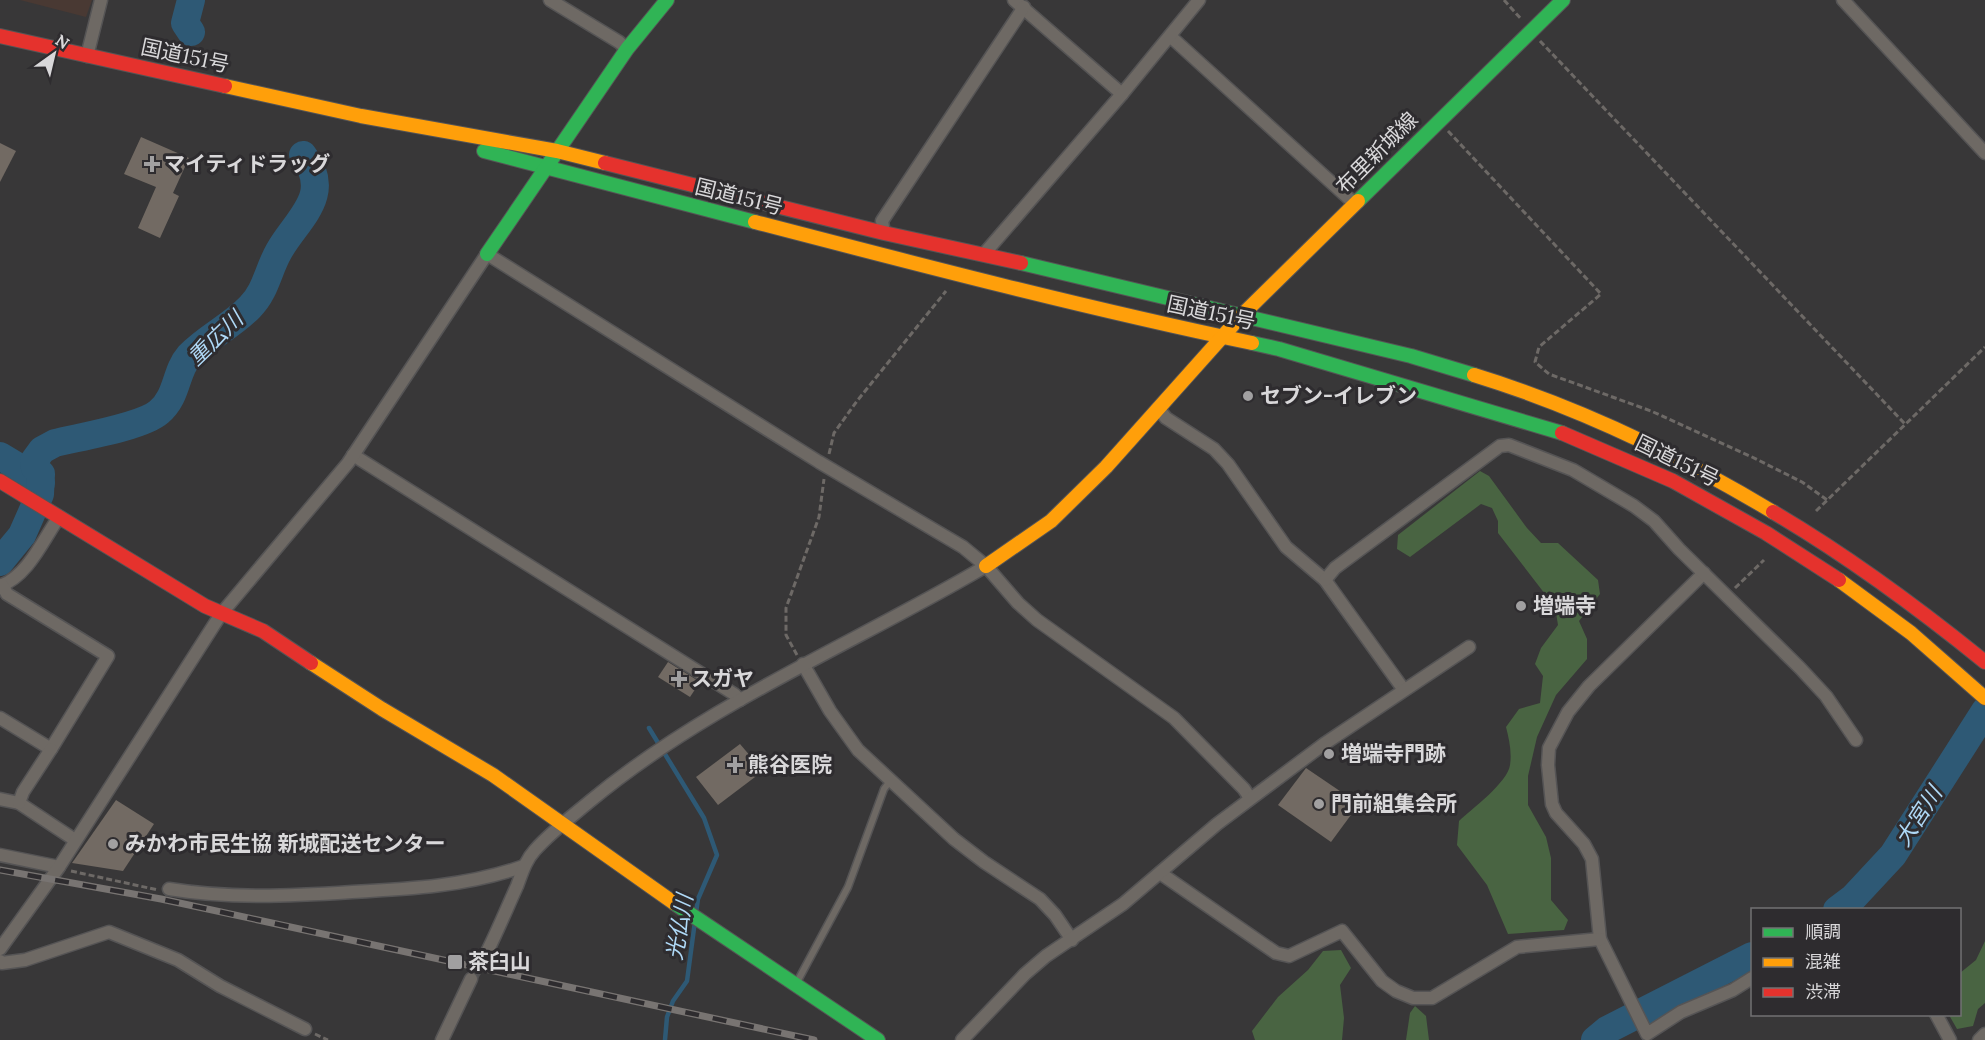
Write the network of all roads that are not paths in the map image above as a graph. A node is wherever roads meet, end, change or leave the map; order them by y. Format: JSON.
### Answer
{"nodes":[{"id":1,"x":101,"y":0,"type":"edge"},
{"id":2,"x":550,"y":0,"type":"edge"},
{"id":3,"x":667,"y":0,"type":"edge"},
{"id":4,"x":1199,"y":0,"type":"edge"},
{"id":5,"x":1563,"y":0,"type":"edge"},
{"id":6,"x":1844,"y":0,"type":"edge"},
{"id":7,"x":1019,"y":4,"type":"edge"},
{"id":8,"x":0,"y":36,"type":"edge"},
{"id":9,"x":1170,"y":36,"type":"junction"},
{"id":10,"x":627,"y":49,"type":"junction"},
{"id":11,"x":87,"y":56,"type":"junction"},
{"id":12,"x":1122,"y":94,"type":"junction"},
{"id":13,"x":361,"y":116,"type":"junction"},
{"id":14,"x":557,"y":151,"type":"junction"},
{"id":15,"x":1985,"y":153,"type":"edge"},
{"id":16,"x":546,"y":169,"type":"junction"},
{"id":17,"x":1355,"y":204,"type":"junction"},
{"id":18,"x":884,"y":233,"type":"junction"},
{"id":19,"x":487,"y":254,"type":"junction"},
{"id":20,"x":984,"y":254,"type":"junction"},
{"id":21,"x":1240,"y":317,"type":"junction"},
{"id":22,"x":1221,"y":337,"type":"junction"},
{"id":23,"x":1158,"y":408,"type":"junction"},
{"id":24,"x":353,"y":455,"type":"junction"},
{"id":25,"x":0,"y":481,"type":"edge"},
{"id":26,"x":59,"y":517,"type":"junction"},
{"id":27,"x":986,"y":566,"type":"junction"},
{"id":28,"x":1704,"y":573,"type":"junction"},
{"id":29,"x":1325,"y":580,"type":"junction"},
{"id":30,"x":1,"y":586,"type":"edge"},
{"id":31,"x":221,"y":614,"type":"junction"},
{"id":32,"x":1469,"y":647,"type":"dead end"},
{"id":33,"x":1985,"y":661,"type":"edge"},
{"id":34,"x":803,"y":664,"type":"junction"},
{"id":35,"x":1404,"y":690,"type":"junction"},
{"id":36,"x":1985,"y":698,"type":"edge"},
{"id":37,"x":740,"y":700,"type":"junction"},
{"id":38,"x":0,"y":718,"type":"edge"},
{"id":39,"x":1856,"y":740,"type":"dead end"},
{"id":40,"x":51,"y":749,"type":"junction"},
{"id":41,"x":890,"y":781,"type":"junction"},
{"id":42,"x":1250,"y":798,"type":"junction"},
{"id":43,"x":0,"y":799,"type":"edge"},
{"id":44,"x":19,"y":804,"type":"junction"},
{"id":45,"x":563,"y":825,"type":"junction"},
{"id":46,"x":75,"y":840,"type":"junction"},
{"id":47,"x":0,"y":855,"type":"edge"},
{"id":48,"x":524,"y":866,"type":"junction"},
{"id":49,"x":59,"y":867,"type":"junction"},
{"id":50,"x":1160,"y":873,"type":"junction"},
{"id":51,"x":169,"y":889,"type":"road end"},
{"id":52,"x":1072,"y":939,"type":"junction"},
{"id":53,"x":1600,"y":939,"type":"junction"},
{"id":54,"x":0,"y":950,"type":"edge"},
{"id":55,"x":487,"y":952,"type":"tunnel mouth"},
{"id":56,"x":0,"y":961,"type":"edge"},
{"id":57,"x":471,"y":979,"type":"tunnel mouth"},
{"id":58,"x":1751,"y":979,"type":"edge"},
{"id":59,"x":795,"y":985,"type":"junction"},
{"id":60,"x":1936,"y":1016,"type":"edge"},
{"id":61,"x":305,"y":1029,"type":"dead end"},
{"id":62,"x":1985,"y":1034,"type":"edge"},
{"id":63,"x":442,"y":1040,"type":"edge"},
{"id":64,"x":878,"y":1040,"type":"edge"},
{"id":65,"x":962,"y":1040,"type":"edge"},
{"id":66,"x":1950,"y":1040,"type":"edge"},
{"id":67,"x":1979,"y":1040,"type":"edge"}],
"edges":[{"from":1,"to":11,"type":"street"},
{"from":2,"to":10,"type":"street"},
{"from":3,"to":10,"type":"main road"},
{"from":4,"to":9,"type":"street"},
{"from":5,"to":17,"type":"main road","name":"布里新城線"},
{"from":6,"to":15,"type":"street"},
{"from":7,"to":12,"type":"street"},
{"from":7,"to":18,"type":"street"},
{"from":8,"to":11,"type":"main road","name":"国道151号"},
{"from":9,"to":12,"type":"street"},
{"from":9,"to":17,"type":"street"},
{"from":10,"to":14,"type":"main road"},
{"from":11,"to":13,"type":"main road","name":"国道151号"},
{"from":12,"to":20,"type":"street"},
{"from":13,"to":14,"type":"main road","name":"国道151号"},
{"from":13,"to":16,"type":"main road","name":"国道151号"},
{"from":14,"to":16,"type":"main road"},
{"from":14,"to":18,"type":"main road","name":"国道151号"},
{"from":16,"to":19,"type":"main road"},
{"from":16,"to":22,"type":"main road","name":"国道151号"},
{"from":17,"to":21,"type":"main road","name":"布里新城線"},
{"from":18,"to":20,"type":"main road","name":"国道151号"},
{"from":19,"to":24,"type":"street"},
{"from":19,"to":27,"type":"street"},
{"from":20,"to":21,"type":"main road","name":"国道151号"},
{"from":21,"to":22,"type":"main road","name":"布里新城線"},
{"from":21,"to":33,"type":"main road","name":"国道151号"},
{"from":22,"to":23,"type":"main road","name":"布里新城線"},
{"from":22,"to":36,"type":"main road","name":"国道151号"},
{"from":23,"to":27,"type":"main road","name":"布里新城線"},
{"from":23,"to":29,"type":"street"},
{"from":24,"to":31,"type":"street"},
{"from":24,"to":37,"type":"street"},
{"from":25,"to":26,"type":"main road"},
{"from":26,"to":30,"type":"street"},
{"from":26,"to":31,"type":"main road"},
{"from":27,"to":34,"type":"street"},
{"from":27,"to":42,"type":"street"},
{"from":28,"to":29,"type":"street"},
{"from":28,"to":39,"type":"street"},
{"from":28,"to":53,"type":"street"},
{"from":29,"to":35,"type":"street"},
{"from":30,"to":40,"type":"street"},
{"from":31,"to":45,"type":"main road"},
{"from":31,"to":46,"type":"street"},
{"from":32,"to":35,"type":"street"},
{"from":34,"to":37,"type":"street"},
{"from":34,"to":41,"type":"street"},
{"from":35,"to":42,"type":"street"},
{"from":37,"to":45,"type":"street"},
{"from":38,"to":40,"type":"street"},
{"from":40,"to":44,"type":"street"},
{"from":41,"to":52,"type":"street"},
{"from":41,"to":59,"type":"lane"},
{"from":42,"to":50,"type":"street"},
{"from":43,"to":44,"type":"street"},
{"from":44,"to":46,"type":"street"},
{"from":45,"to":48,"type":"street"},
{"from":45,"to":59,"type":"main road"},
{"from":46,"to":49,"type":"street"},
{"from":47,"to":49,"type":"street"},
{"from":48,"to":51,"type":"street"},
{"from":48,"to":55,"type":"street"},
{"from":49,"to":54,"type":"street"},
{"from":50,"to":52,"type":"street"},
{"from":50,"to":53,"type":"street"},
{"from":52,"to":65,"type":"street"},
{"from":53,"to":58,"type":"street"},
{"from":56,"to":61,"type":"street"},
{"from":57,"to":63,"type":"street"},
{"from":59,"to":64,"type":"main road"},
{"from":60,"to":66,"type":"street"},
{"from":62,"to":67,"type":"street"}]}
